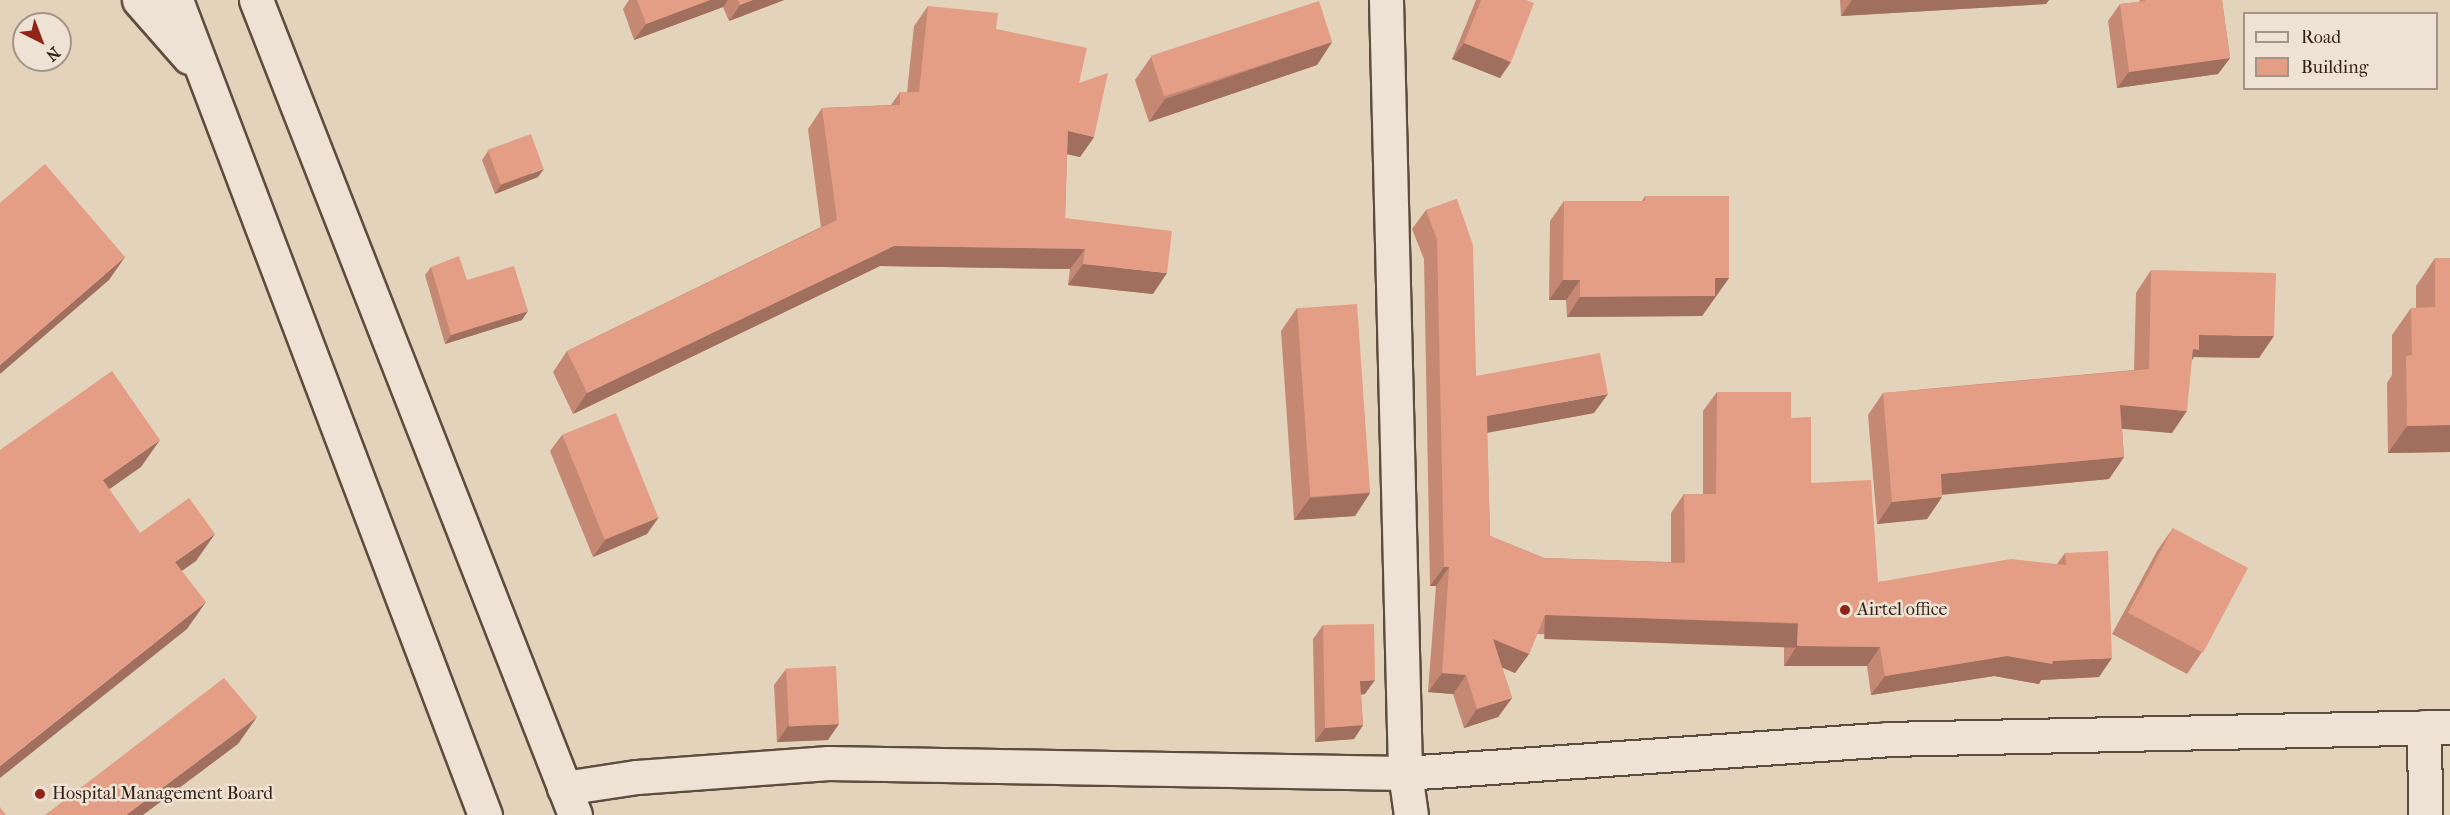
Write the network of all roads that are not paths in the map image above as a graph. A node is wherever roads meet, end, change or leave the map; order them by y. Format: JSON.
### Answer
{"nodes":[{"id":1,"x":139,"y":0,"type":"edge"},
{"id":2,"x":176,"y":0,"type":"edge"},
{"id":3,"x":256,"y":0,"type":"edge"},
{"id":4,"x":1386,"y":0,"type":"edge"},
{"id":5,"x":199,"y":70,"type":"junction"},
{"id":6,"x":2437,"y":727,"type":"edge"},
{"id":7,"x":1405,"y":773,"type":"junction"},
{"id":8,"x":570,"y":802,"type":"edge"},
{"id":9,"x":485,"y":815,"type":"edge"},
{"id":10,"x":1411,"y":815,"type":"edge"},
{"id":11,"x":2425,"y":815,"type":"edge"}],
"edges":[{"from":1,"to":5,"type":"street"},
{"from":2,"to":5,"type":"street"},
{"from":3,"to":8,"type":"street"},
{"from":4,"to":7,"type":"street"},
{"from":5,"to":9,"type":"street"},
{"from":6,"to":7,"type":"street"},
{"from":6,"to":11,"type":"street"},
{"from":7,"to":8,"type":"street"},
{"from":7,"to":10,"type":"street"}]}
